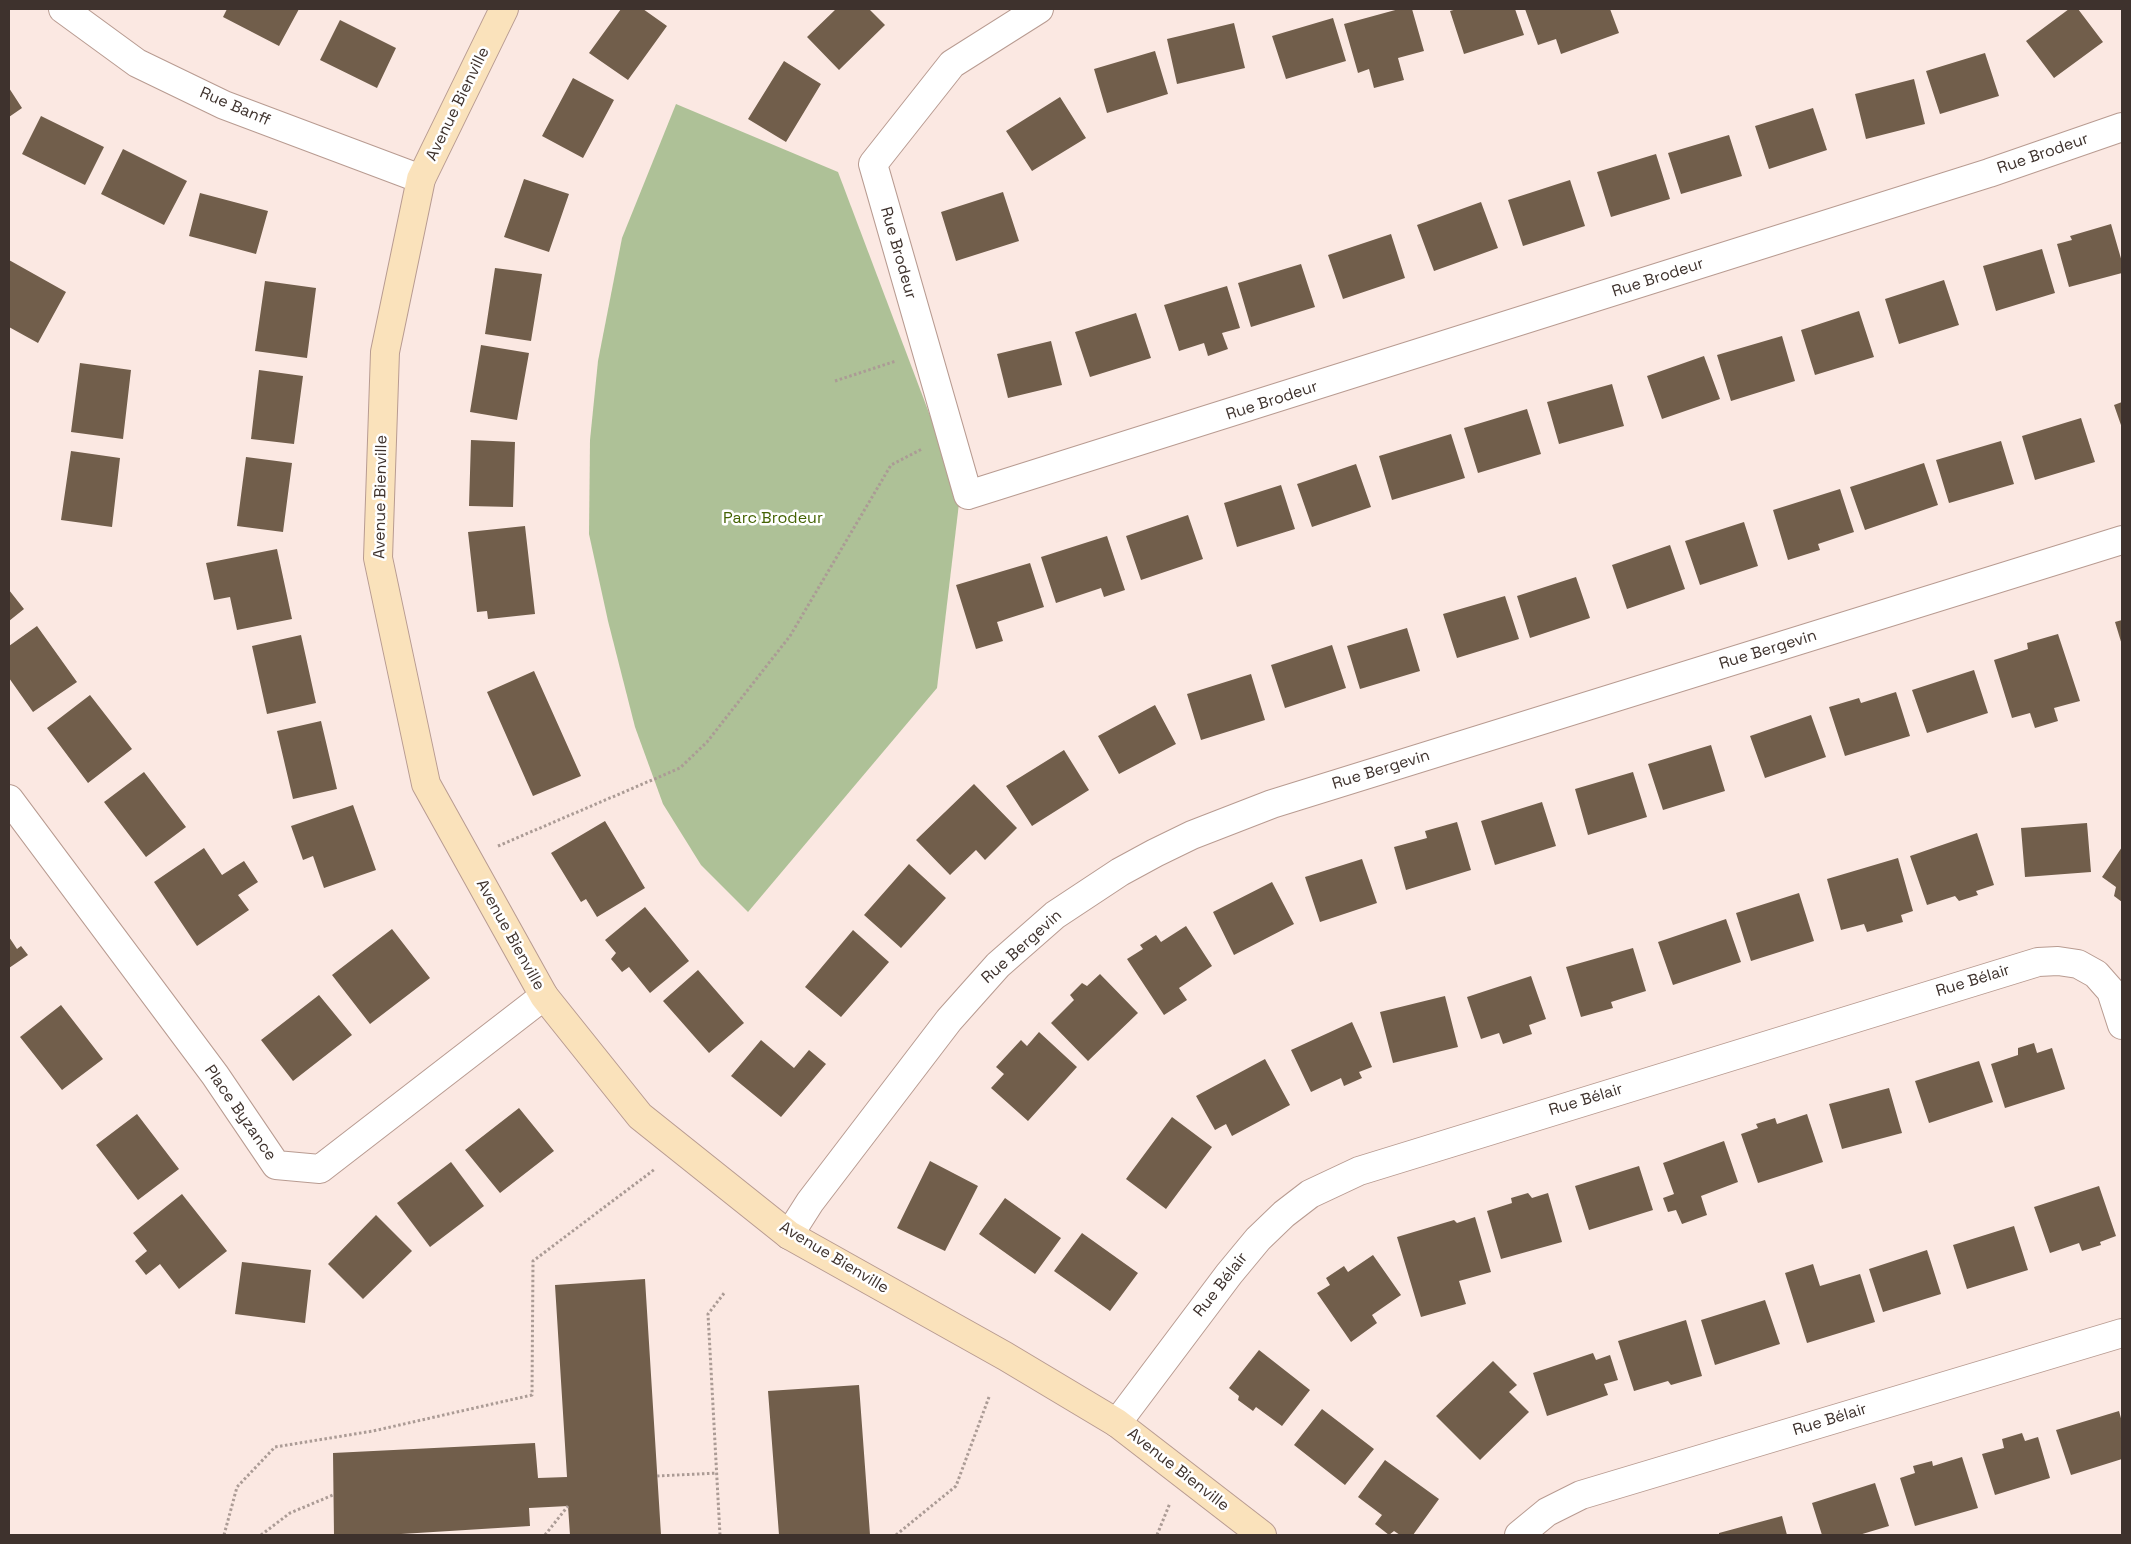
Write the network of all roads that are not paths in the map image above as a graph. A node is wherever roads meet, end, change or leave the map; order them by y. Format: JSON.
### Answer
{"nodes":[{"id":1,"x":63,"y":9,"type":"edge"},
{"id":2,"x":504,"y":9,"type":"edge"},
{"id":3,"x":1039,"y":9,"type":"edge"},
{"id":4,"x":2122,"y":127,"type":"edge"},
{"id":5,"x":422,"y":179,"type":"junction"},
{"id":6,"x":2122,"y":540,"type":"edge"},
{"id":7,"x":9,"y":799,"type":"edge"},
{"id":8,"x":544,"y":996,"type":"junction"},
{"id":9,"x":2122,"y":1025,"type":"edge"},
{"id":10,"x":789,"y":1234,"type":"junction"},
{"id":11,"x":2122,"y":1333,"type":"edge"},
{"id":12,"x":1118,"y":1423,"type":"junction"},
{"id":13,"x":1262,"y":1535,"type":"edge"},
{"id":14,"x":1519,"y":1535,"type":"edge"}],
"edges":[{"from":1,"to":5,"type":"street","name":"Rue Banff"},
{"from":2,"to":5,"type":"street","name":"Avenue Bienville"},
{"from":3,"to":4,"type":"street","name":"Rue Brodeur"},
{"from":5,"to":8,"type":"street","name":"Avenue Bienville"},
{"from":6,"to":10,"type":"street","name":"Rue Bergevin"},
{"from":7,"to":8,"type":"street","name":"Place Byzance"},
{"from":8,"to":10,"type":"street","name":"Avenue Bienville"},
{"from":9,"to":12,"type":"street","name":"Rue Bélair"},
{"from":10,"to":12,"type":"street","name":"Avenue Bienville"},
{"from":11,"to":14,"type":"street","name":"Rue Bélair"},
{"from":12,"to":13,"type":"street","name":"Avenue Bienville"}]}
